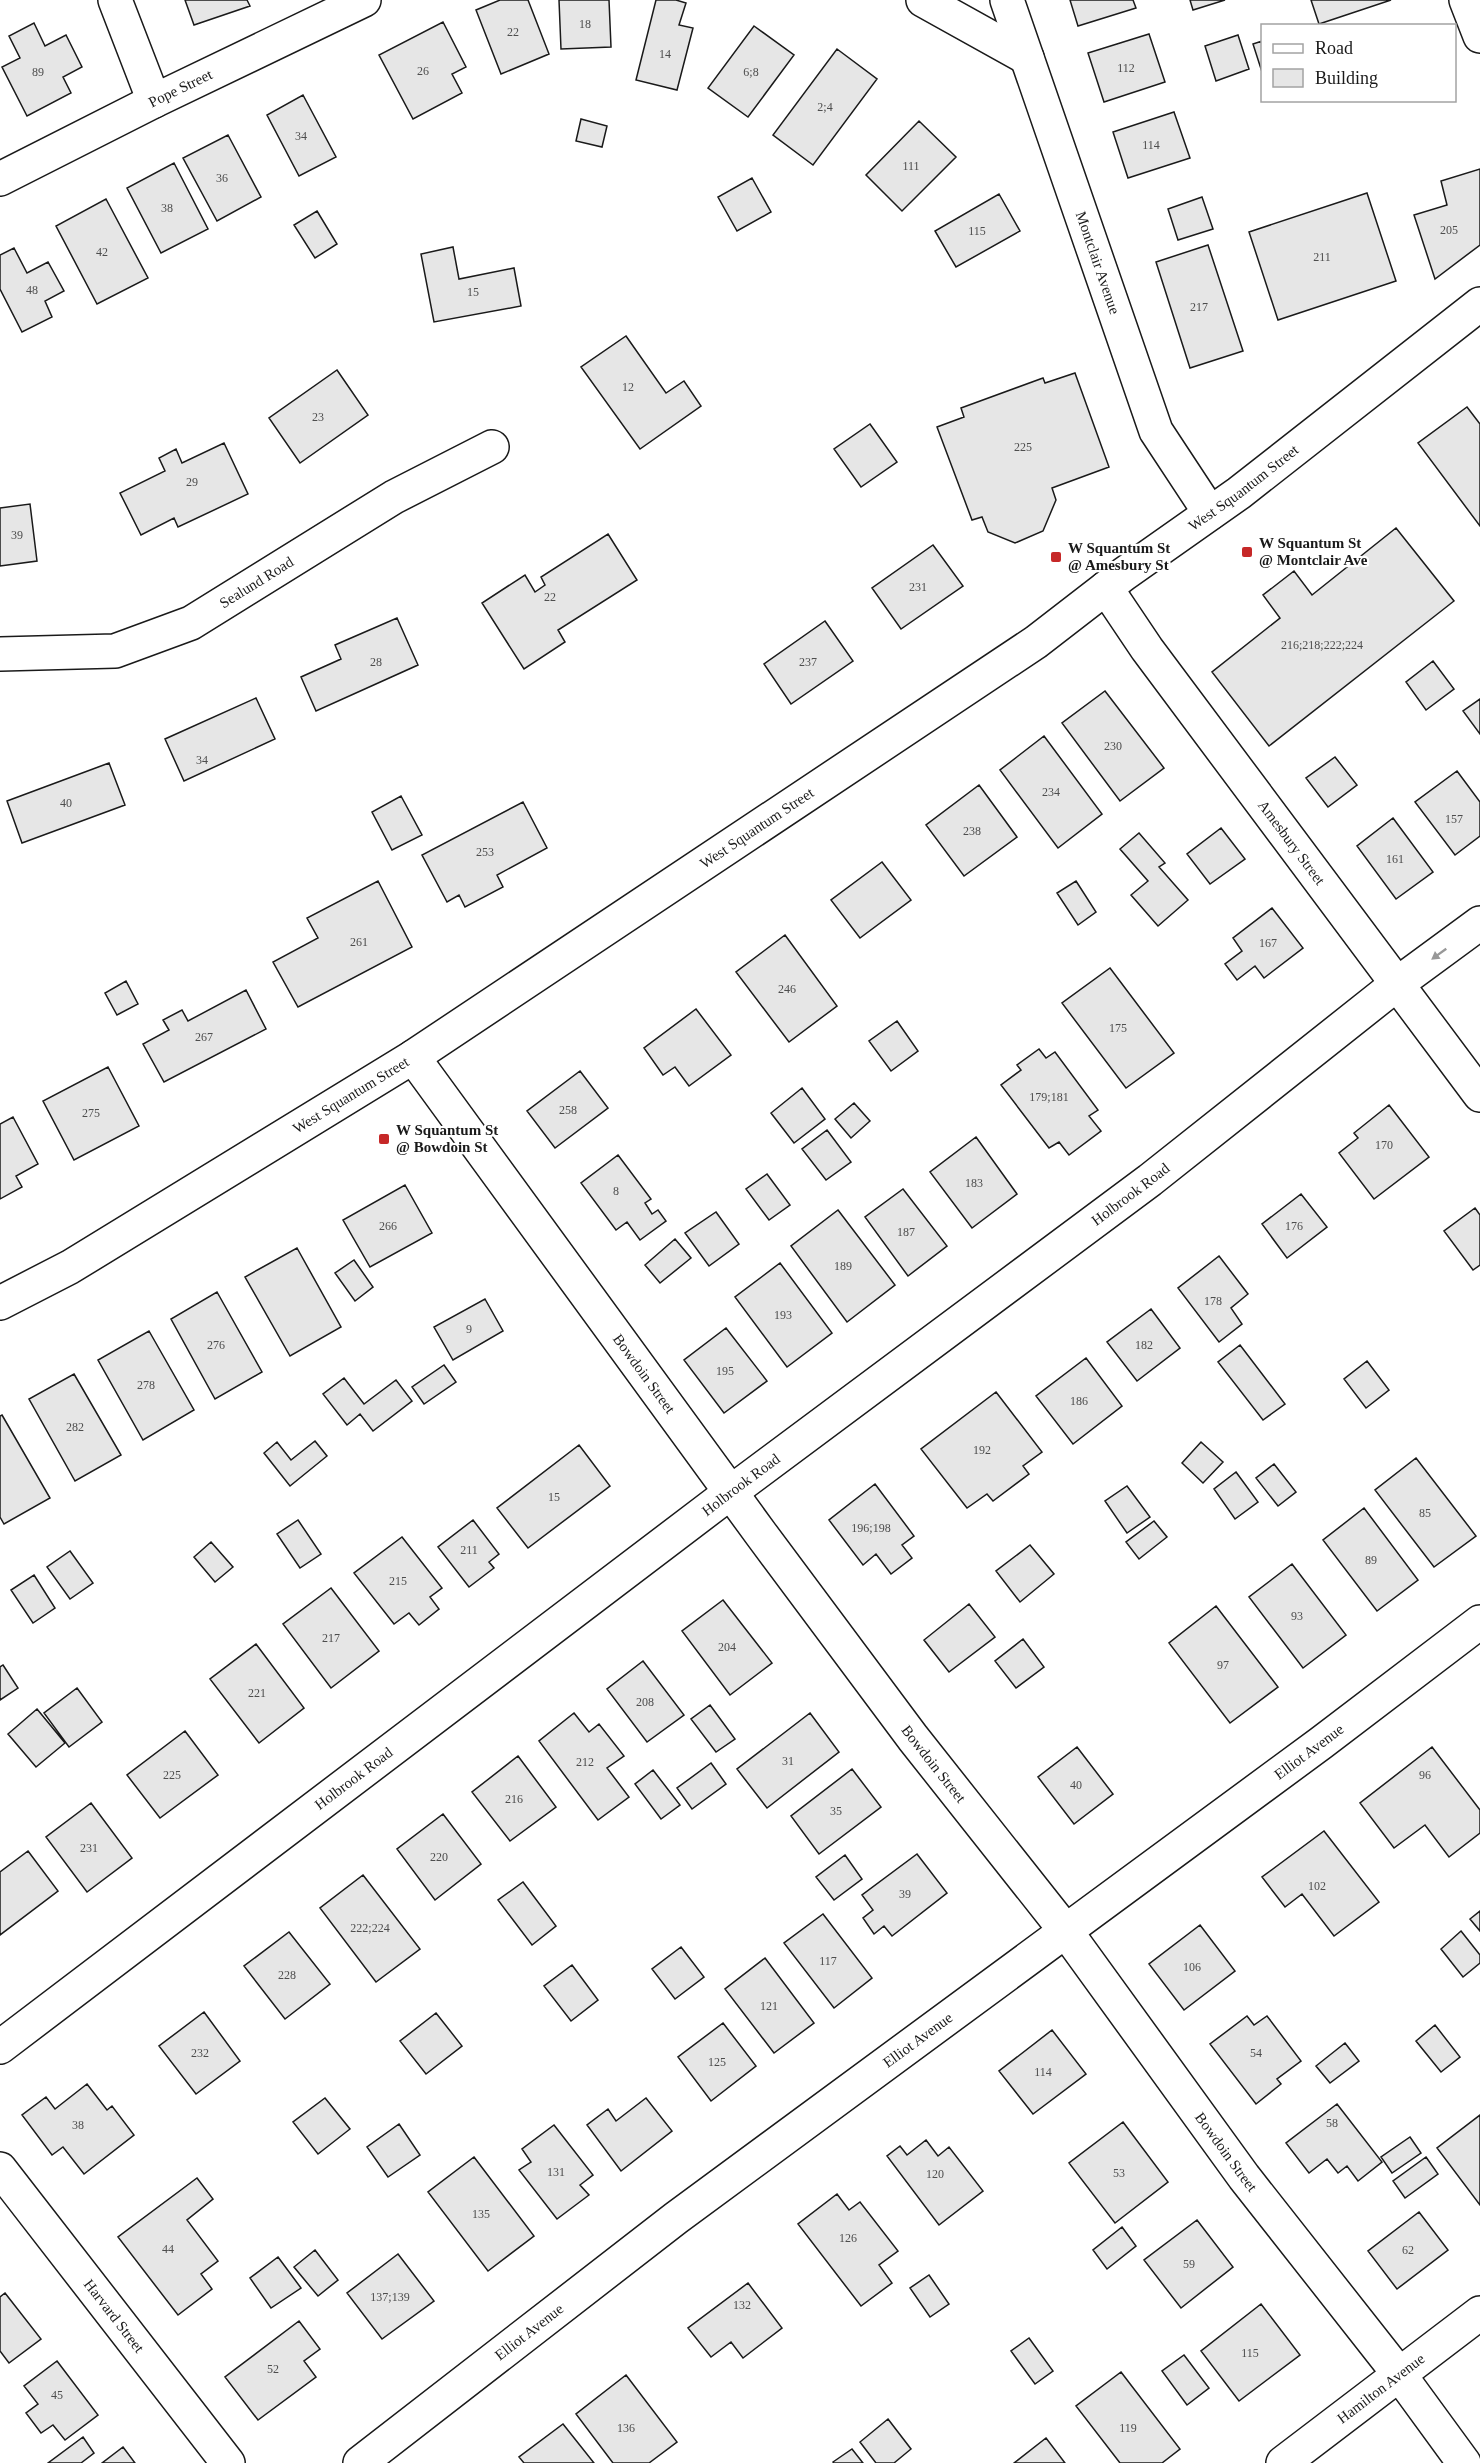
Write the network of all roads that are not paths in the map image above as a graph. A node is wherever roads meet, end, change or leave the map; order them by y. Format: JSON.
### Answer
{"nodes":[{"id":1,"x":115,"y":0,"type":"edge"},
{"id":2,"x":364,"y":0,"type":"edge"},
{"id":3,"x":923,"y":0,"type":"edge"},
{"id":4,"x":1006,"y":0,"type":"edge"},
{"id":5,"x":1466,"y":0,"type":"edge"},
{"id":6,"x":1480,"y":36,"type":"edge"},
{"id":7,"x":1027,"y":58,"type":"junction"},
{"id":8,"x":154,"y":101,"type":"junction"},
{"id":9,"x":0,"y":179,"type":"edge"},
{"id":10,"x":1480,"y":304,"type":"edge"},
{"id":11,"x":492,"y":447,"type":"dead end"},
{"id":12,"x":1210,"y":513,"type":"junction"},
{"id":13,"x":1106,"y":588,"type":"junction"},
{"id":14,"x":0,"y":654,"type":"edge"},
{"id":15,"x":1480,"y":923,"type":"edge"},
{"id":16,"x":1397,"y":984,"type":"junction"},
{"id":17,"x":413,"y":1058,"type":"junction"},
{"id":18,"x":1480,"y":1095,"type":"edge"},
{"id":19,"x":0,"y":1303,"type":"edge"},
{"id":20,"x":730,"y":1492,"type":"junction"},
{"id":21,"x":1480,"y":1622,"type":"edge"},
{"id":22,"x":1065,"y":1929,"type":"junction"},
{"id":23,"x":0,"y":2047,"type":"edge"},
{"id":24,"x":0,"y":2169,"type":"edge"},
{"id":25,"x":1480,"y":2313,"type":"edge"},
{"id":26,"x":1399,"y":2374,"type":"junction"},
{"id":27,"x":228,"y":2463,"type":"edge"},
{"id":28,"x":360,"y":2463,"type":"edge"},
{"id":29,"x":1283,"y":2463,"type":"edge"},
{"id":30,"x":1464,"y":2463,"type":"edge"}],
"edges":[{"from":1,"to":8,"type":"street"},
{"from":2,"to":8,"type":"street","name":"Pope Street"},
{"from":3,"to":7,"type":"street"},
{"from":4,"to":7,"type":"street","name":"Montclair Avenue"},
{"from":5,"to":6,"type":"street"},
{"from":7,"to":12,"type":"street","name":"Montclair Avenue"},
{"from":8,"to":9,"type":"street","name":"Pope Street"},
{"from":10,"to":12,"type":"street","name":"West Squantum Street"},
{"from":11,"to":14,"type":"street","name":"Sealund Road"},
{"from":12,"to":13,"type":"street","name":"West Squantum Street"},
{"from":13,"to":16,"type":"street","name":"Amesbury Street"},
{"from":13,"to":17,"type":"street","name":"West Squantum Street"},
{"from":15,"to":16,"type":"street","name":"Holbrook Road","one_way":true},
{"from":16,"to":18,"type":"street","name":"Amesbury Street"},
{"from":16,"to":20,"type":"street","name":"Holbrook Road"},
{"from":17,"to":19,"type":"street","name":"West Squantum Street"},
{"from":17,"to":20,"type":"street","name":"Bowdoin Street"},
{"from":20,"to":22,"type":"street","name":"Bowdoin Street"},
{"from":20,"to":23,"type":"street","name":"Holbrook Road"},
{"from":21,"to":22,"type":"street","name":"Elliot Avenue"},
{"from":22,"to":26,"type":"street","name":"Bowdoin Street"},
{"from":22,"to":28,"type":"street","name":"Elliot Avenue"},
{"from":24,"to":27,"type":"street","name":"Harvard Street"},
{"from":25,"to":26,"type":"street","name":"Hamilton Avenue"},
{"from":26,"to":29,"type":"street","name":"Hamilton Avenue"},
{"from":26,"to":30,"type":"street","name":"Bowdoin Street"}]}
